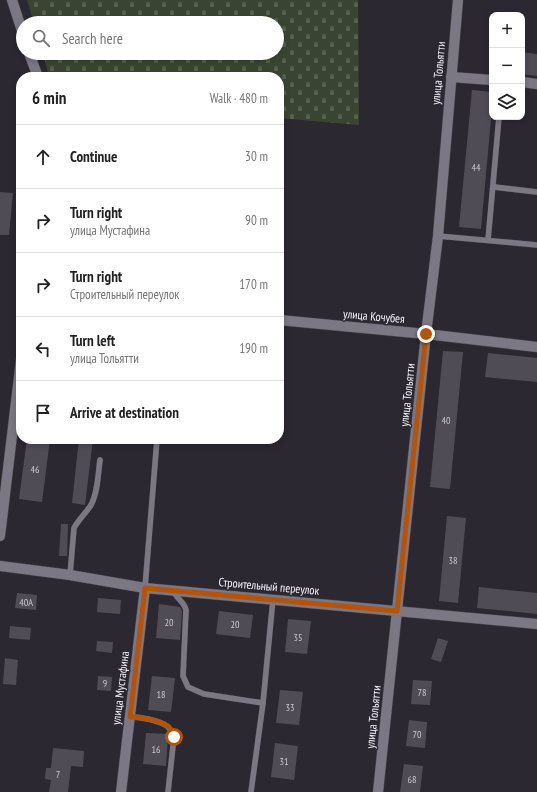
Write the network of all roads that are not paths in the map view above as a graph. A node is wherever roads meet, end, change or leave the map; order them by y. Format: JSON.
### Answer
{"nodes":[{"id":1,"x":12,"y":0,"type":"edge"},
{"id":2,"x":458,"y":0,"type":"edge"},
{"id":3,"x":17,"y":16,"type":"edge"},
{"id":4,"x":32,"y":60,"type":"edge"},
{"id":5,"x":36,"y":72,"type":"edge"},
{"id":6,"x":450,"y":77,"type":"junction"},
{"id":7,"x":489,"y":80,"type":"edge"},
{"id":8,"x":525,"y":82,"type":"edge"},
{"id":9,"x":537,"y":84,"type":"edge"},
{"id":10,"x":499,"y":120,"type":"edge"},
{"id":11,"x":494,"y":187,"type":"junction"},
{"id":12,"x":537,"y":192,"type":"edge"},
{"id":13,"x":438,"y":236,"type":"junction"},
{"id":14,"x":488,"y":240,"type":"junction"},
{"id":15,"x":537,"y":245,"type":"edge"},
{"id":16,"x":284,"y":320,"type":"edge"},
{"id":17,"x":426,"y":334,"type":"junction"},
{"id":18,"x":537,"y":347,"type":"edge"},
{"id":19,"x":16,"y":402,"type":"edge"},
{"id":20,"x":157,"y":444,"type":"edge"},
{"id":21,"x":100,"y":460,"type":"dead end"},
{"id":22,"x":0,"y":536,"type":"edge"},
{"id":23,"x":0,"y":566,"type":"edge"},
{"id":24,"x":70,"y":575,"type":"junction"},
{"id":25,"x":145,"y":588,"type":"junction"},
{"id":26,"x":173,"y":590,"type":"junction"},
{"id":27,"x":273,"y":599,"type":"junction"},
{"id":28,"x":397,"y":611,"type":"junction"},
{"id":29,"x":537,"y":624,"type":"edge"},
{"id":30,"x":263,"y":703,"type":"junction"},
{"id":31,"x":130,"y":717,"type":"junction"},
{"id":32,"x":121,"y":792,"type":"edge"},
{"id":33,"x":168,"y":792,"type":"edge"},
{"id":34,"x":252,"y":792,"type":"edge"},
{"id":35,"x":378,"y":792,"type":"edge"}],
"edges":[{"from":1,"to":3,"type":"street"},
{"from":2,"to":6,"type":"street","name":"улица Тольятти"},
{"from":4,"to":5,"type":"street"},
{"from":6,"to":7,"type":"street"},
{"from":6,"to":13,"type":"street","name":"улица Тольятти"},
{"from":8,"to":9,"type":"street"},
{"from":10,"to":11,"type":"lane"},
{"from":11,"to":12,"type":"lane"},
{"from":11,"to":14,"type":"lane"},
{"from":13,"to":14,"type":"lane"},
{"from":13,"to":17,"type":"street","name":"улица Тольятти"},
{"from":14,"to":15,"type":"lane"},
{"from":16,"to":17,"type":"street","name":"улица Кочубея"},
{"from":17,"to":18,"type":"street","name":"улица Кочубея"},
{"from":17,"to":28,"type":"street","name":"улица Тольятти"},
{"from":19,"to":22,"type":"street"},
{"from":20,"to":25,"type":"lane"},
{"from":21,"to":24,"type":"lane"},
{"from":23,"to":24,"type":"street","name":"Строительный переулок"},
{"from":24,"to":25,"type":"street","name":"Строительный переулок"},
{"from":25,"to":26,"type":"street","name":"Строительный переулок"},
{"from":25,"to":31,"type":"street","name":"улица Мустафина"},
{"from":26,"to":27,"type":"street","name":"Строительный переулок"},
{"from":26,"to":30,"type":"lane"},
{"from":27,"to":28,"type":"street","name":"Строительный переулок"},
{"from":27,"to":30,"type":"lane"},
{"from":28,"to":29,"type":"street","name":"Строительный переулок"},
{"from":28,"to":35,"type":"street","name":"улица Тольятти"},
{"from":30,"to":34,"type":"lane"},
{"from":31,"to":32,"type":"street","name":"улица Мустафина"},
{"from":31,"to":33,"type":"lane"}]}
